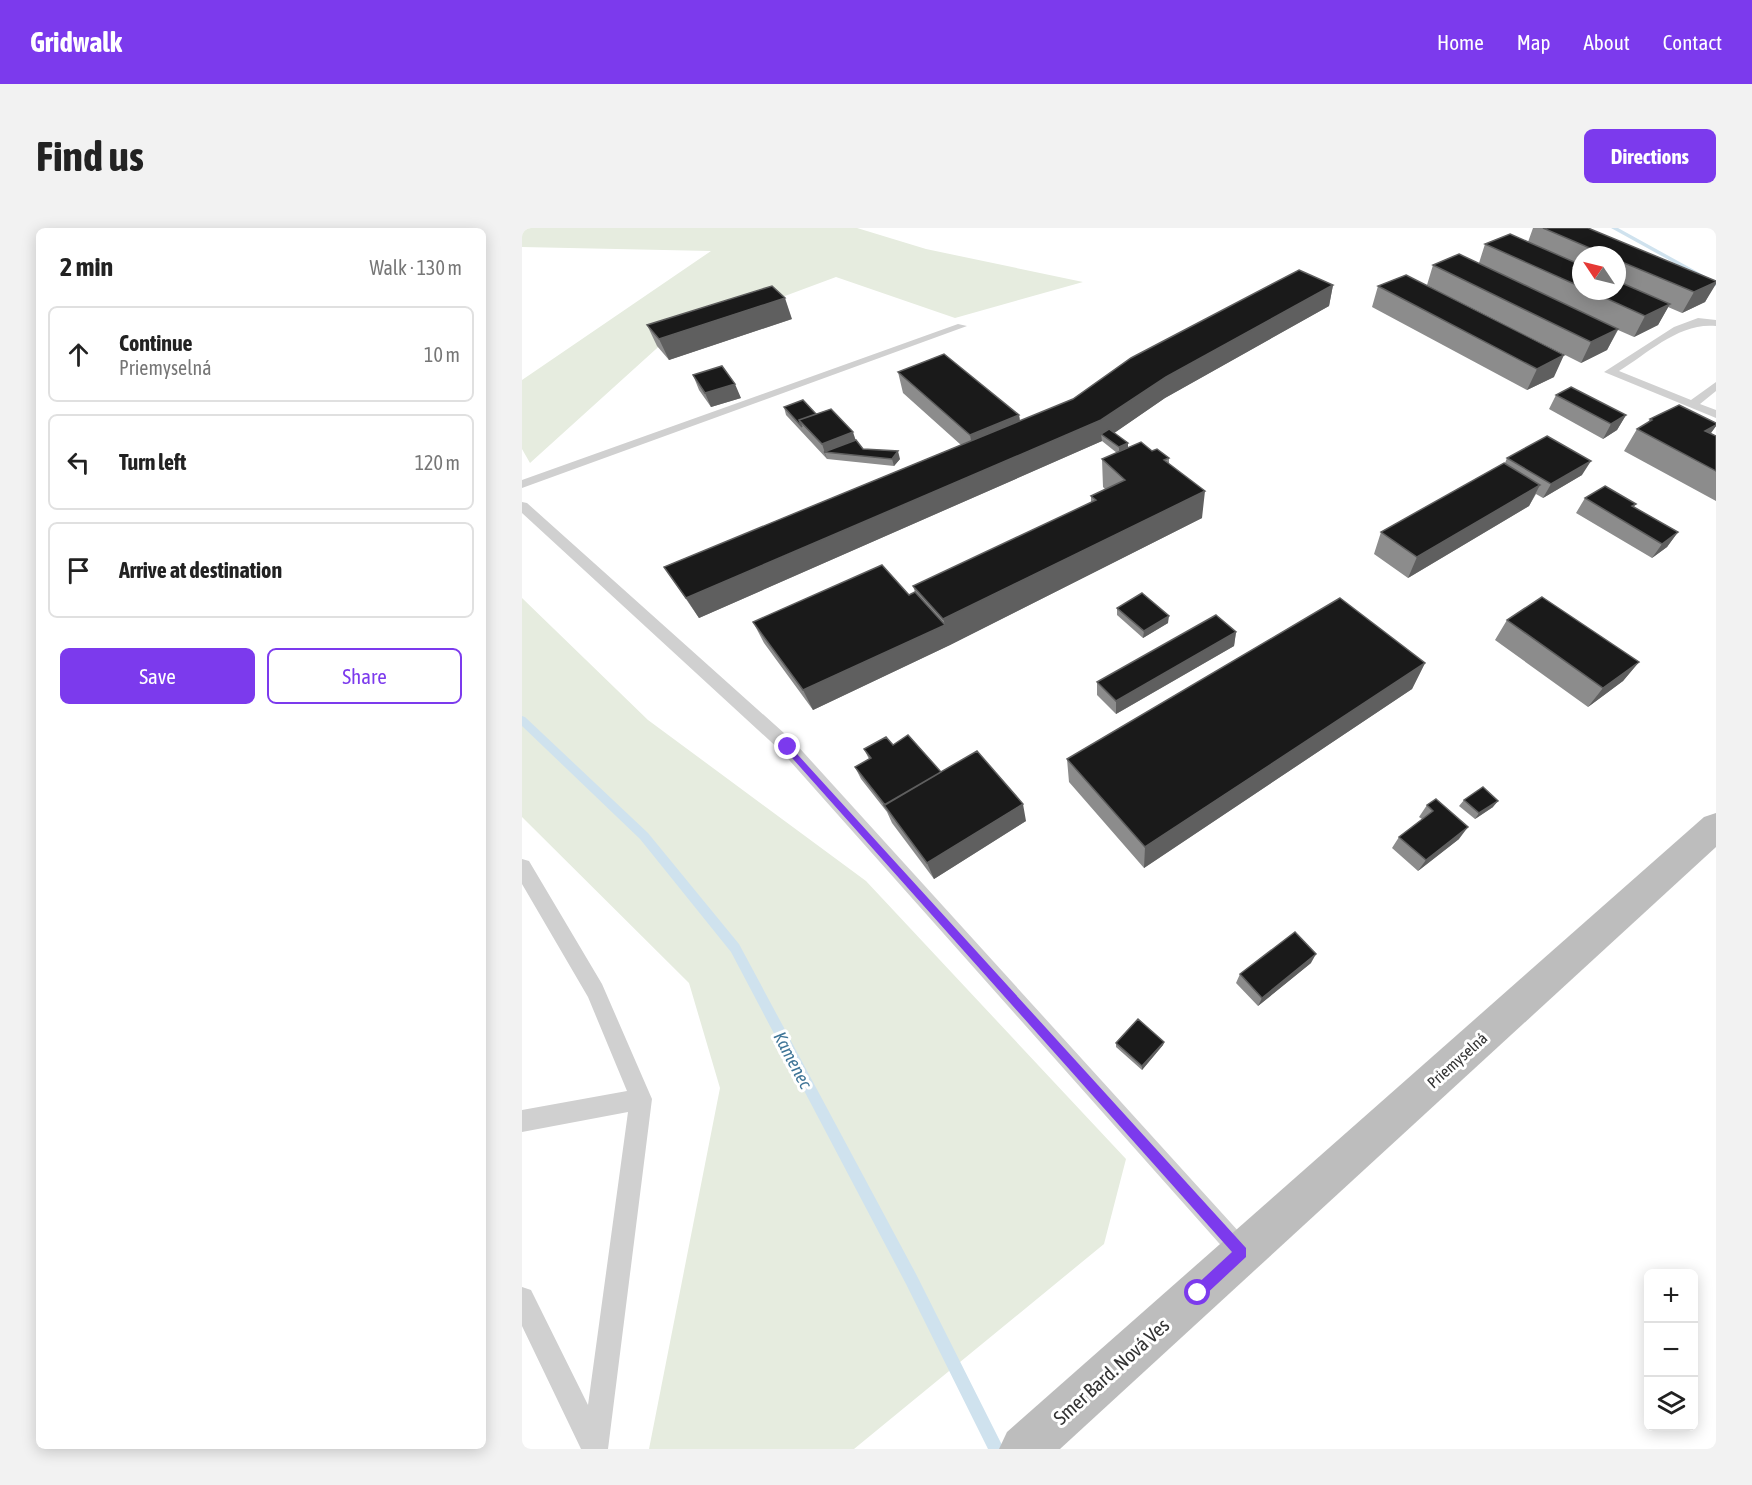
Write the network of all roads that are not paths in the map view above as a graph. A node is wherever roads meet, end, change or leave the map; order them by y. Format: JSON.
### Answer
{"nodes":[{"id":1,"x":1716,"y":323,"type":"edge"},
{"id":2,"x":962,"y":326,"type":"dead end"},
{"id":3,"x":1716,"y":385,"type":"edge"},
{"id":4,"x":1694,"y":403,"type":"junction"},
{"id":5,"x":1716,"y":414,"type":"edge"},
{"id":6,"x":522,"y":484,"type":"edge"},
{"id":7,"x":522,"y":506,"type":"edge"},
{"id":8,"x":1716,"y":827,"type":"edge"},
{"id":9,"x":522,"y":867,"type":"edge"},
{"id":10,"x":641,"y":1099,"type":"junction"},
{"id":11,"x":522,"y":1121,"type":"edge"},
{"id":12,"x":1242,"y":1252,"type":"junction"},
{"id":13,"x":1198,"y":1293,"type":"joint"},
{"id":14,"x":522,"y":1299,"type":"edge"},
{"id":15,"x":594,"y":1447,"type":"edge"},
{"id":16,"x":1024,"y":1449,"type":"edge"}],
"edges":[{"from":1,"to":4,"type":"lane"},
{"from":2,"to":6,"type":"lane"},
{"from":3,"to":4,"type":"lane"},
{"from":4,"to":5,"type":"lane"},
{"from":7,"to":12,"type":"lane"},
{"from":8,"to":12,"type":"street","name":"Priemyselná"},
{"from":9,"to":10,"type":"lane"},
{"from":10,"to":11,"type":"lane"},
{"from":10,"to":15,"type":"lane"},
{"from":12,"to":13,"type":"street","name":"Priemyselná"},
{"from":13,"to":16,"type":"street","name":"Smer Bard. Nová Ves"},
{"from":14,"to":15,"type":"lane"}]}
